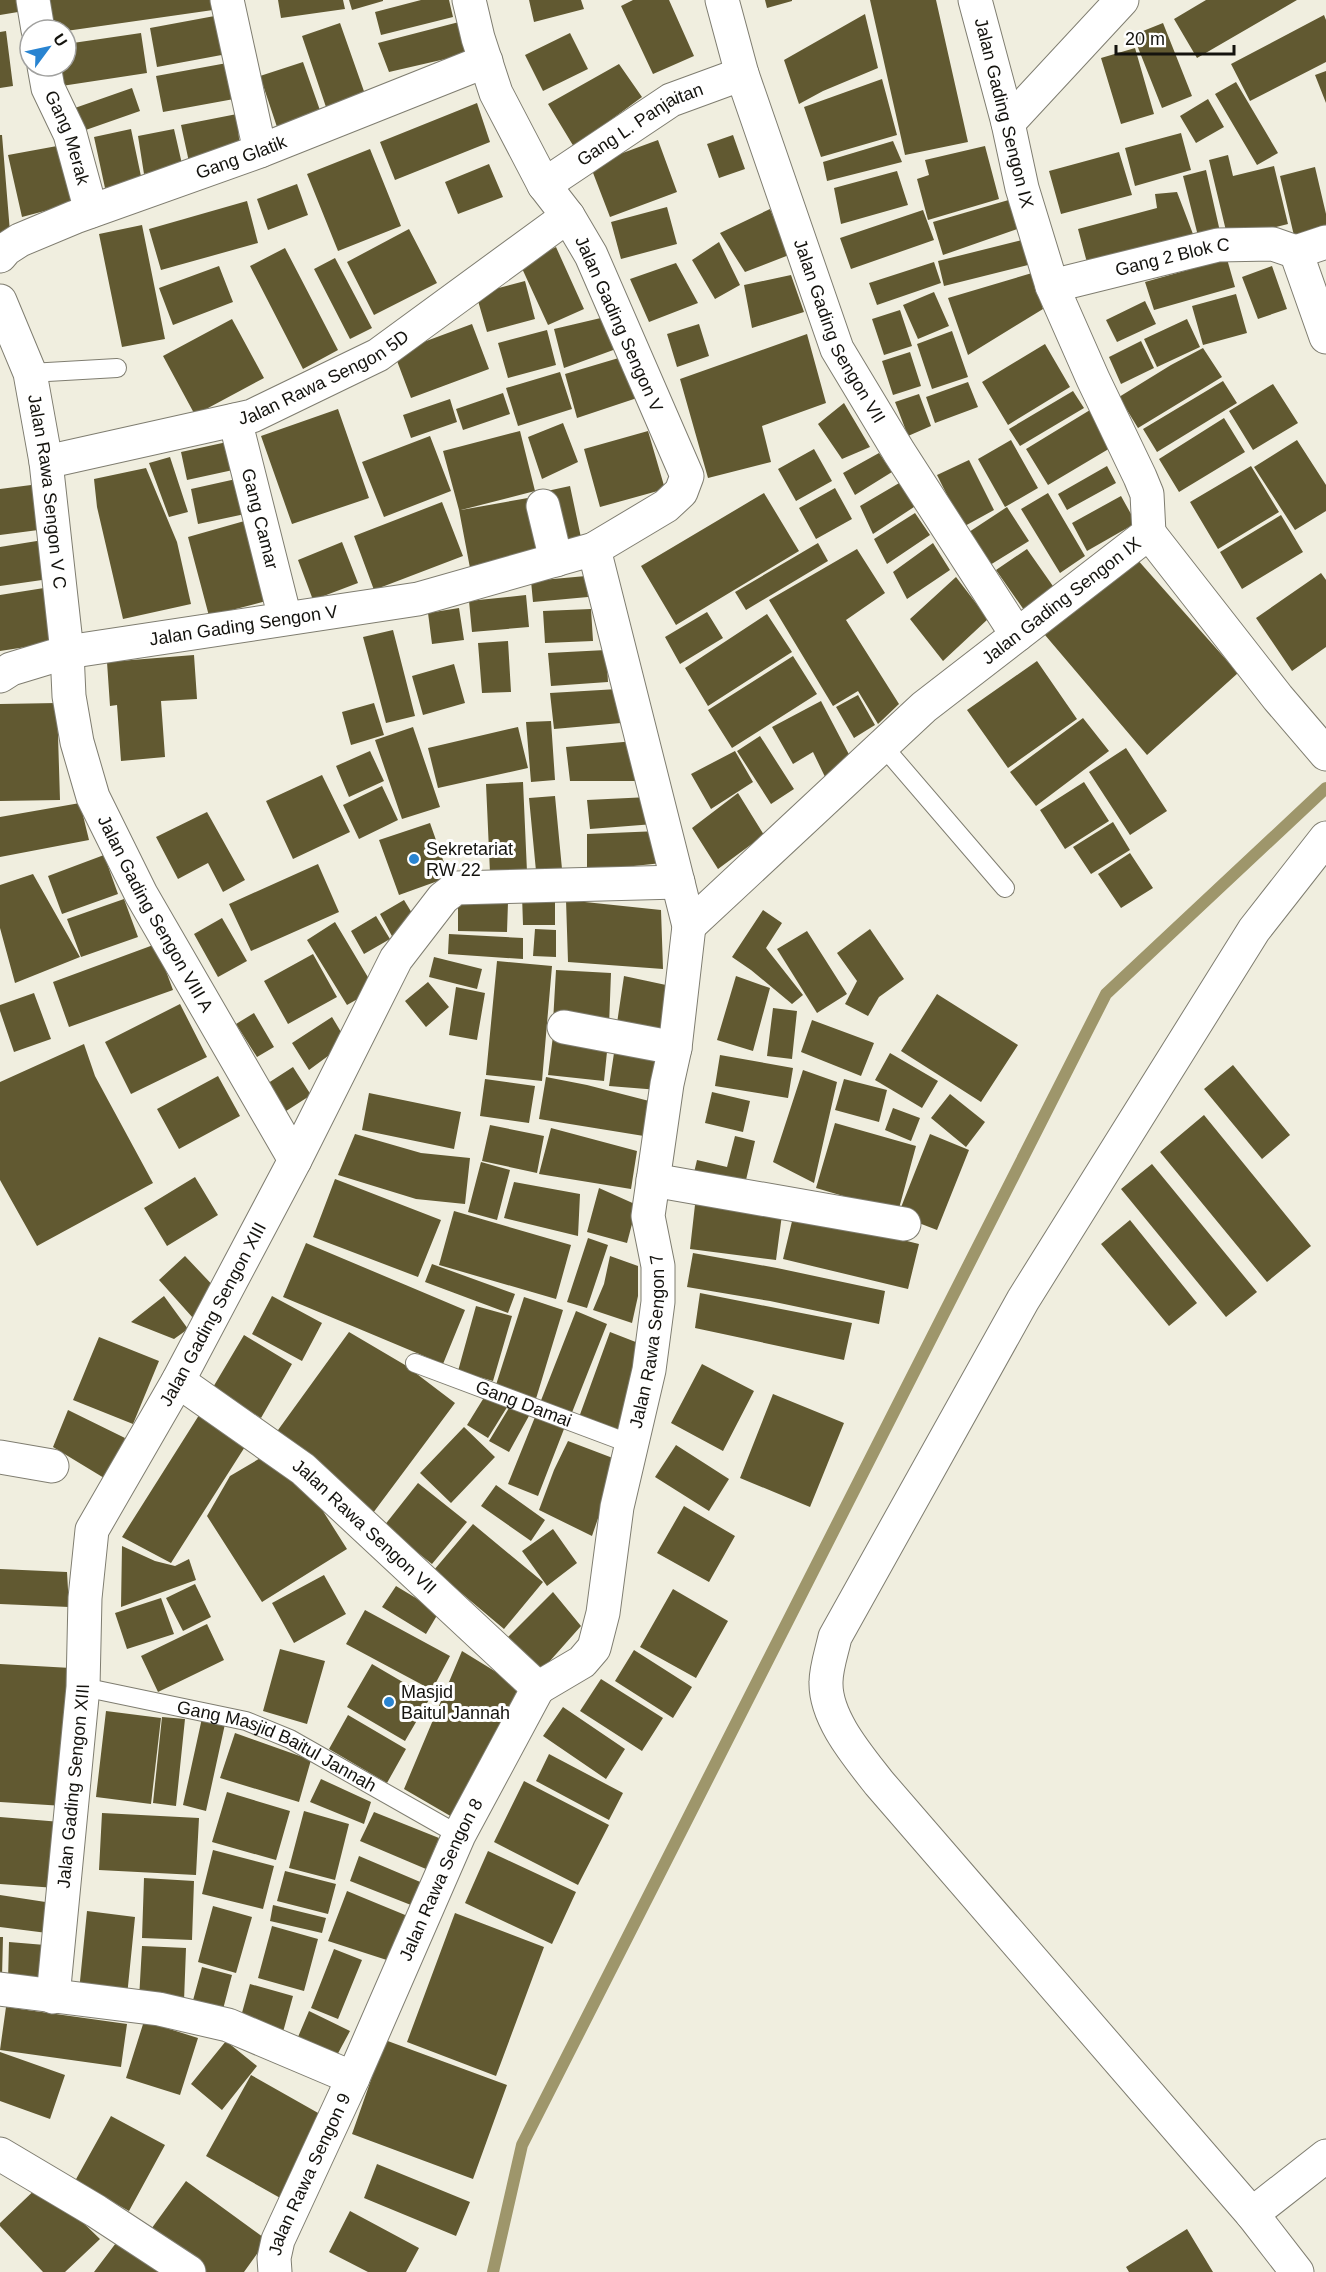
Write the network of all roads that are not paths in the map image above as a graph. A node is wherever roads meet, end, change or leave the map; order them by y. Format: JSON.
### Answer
{"nodes":[{"id":1,"x":33,"y":0,"type":"edge"},
{"id":2,"x":227,"y":0,"type":"edge"},
{"id":3,"x":470,"y":0,"type":"edge"},
{"id":4,"x":722,"y":0,"type":"edge"},
{"id":5,"x":975,"y":0,"type":"edge"},
{"id":6,"x":1122,"y":0,"type":"edge"},
{"id":7,"x":36,"y":18,"type":"edge"},
{"id":8,"x":486,"y":61,"type":"junction"},
{"id":9,"x":742,"y":74,"type":"junction"},
{"id":10,"x":47,"y":78,"type":"edge"},
{"id":11,"x":1008,"y":123,"type":"junction"},
{"id":12,"x":260,"y":151,"type":"junction"},
{"id":13,"x":543,"y":185,"type":"junction"},
{"id":14,"x":92,"y":211,"type":"junction"},
{"id":15,"x":568,"y":216,"type":"junction"},
{"id":16,"x":1326,"y":243,"type":"edge"},
{"id":17,"x":1296,"y":252,"type":"junction"},
{"id":18,"x":0,"y":256,"type":"edge"},
{"id":19,"x":1052,"y":286,"type":"junction"},
{"id":20,"x":0,"y":301,"type":"edge"},
{"id":21,"x":6,"y":337,"type":"edge"},
{"id":22,"x":1326,"y":337,"type":"edge"},
{"id":23,"x":117,"y":368,"type":"dead end"},
{"id":24,"x":30,"y":373,"type":"junction"},
{"id":25,"x":236,"y":420,"type":"junction"},
{"id":26,"x":46,"y":462,"type":"junction"},
{"id":27,"x":543,"y":506,"type":"dead end"},
{"id":28,"x":1149,"y":532,"type":"junction"},
{"id":29,"x":594,"y":549,"type":"junction"},
{"id":30,"x":556,"y":560,"type":"junction"},
{"id":31,"x":285,"y":618,"type":"junction"},
{"id":32,"x":1017,"y":635,"type":"junction"},
{"id":33,"x":68,"y":652,"type":"junction"},
{"id":34,"x":0,"y":676,"type":"edge"},
{"id":35,"x":883,"y":746,"type":"junction"},
{"id":36,"x":1326,"y":754,"type":"edge"},
{"id":37,"x":1325,"y":842,"type":"edge"},
{"id":38,"x":678,"y":882,"type":"junction"},
{"id":39,"x":1005,"y":888,"type":"dead end"},
{"id":40,"x":689,"y":926,"type":"junction"},
{"id":41,"x":564,"y":1027,"type":"dead end"},
{"id":42,"x":675,"y":1048,"type":"junction"},
{"id":43,"x":295,"y":1160,"type":"junction"},
{"id":44,"x":653,"y":1180,"type":"junction"},
{"id":45,"x":904,"y":1224,"type":"dead end"},
{"id":46,"x":415,"y":1363,"type":"dead end"},
{"id":47,"x":178,"y":1381,"type":"junction"},
{"id":48,"x":631,"y":1444,"type":"junction"},
{"id":49,"x":0,"y":1457,"type":"edge"},
{"id":50,"x":52,"y":1466,"type":"dead end"},
{"id":51,"x":83,"y":1687,"type":"junction"},
{"id":52,"x":538,"y":1688,"type":"junction"},
{"id":53,"x":459,"y":1835,"type":"junction"},
{"id":54,"x":0,"y":1989,"type":"edge"},
{"id":55,"x":53,"y":1997,"type":"junction"},
{"id":56,"x":353,"y":2078,"type":"junction"},
{"id":57,"x":0,"y":2154,"type":"edge"},
{"id":58,"x":1326,"y":2156,"type":"edge"},
{"id":59,"x":1252,"y":2214,"type":"junction"},
{"id":60,"x":189,"y":2272,"type":"edge"},
{"id":61,"x":275,"y":2272,"type":"edge"},
{"id":62,"x":1297,"y":2272,"type":"edge"}],
"edges":[{"from":1,"to":7,"type":"street"},
{"from":2,"to":12,"type":"street"},
{"from":3,"to":8,"type":"street","name":"Jalan Gading Sengon V"},
{"from":4,"to":9,"type":"street","name":"Jalan Gading Sengon VII"},
{"from":5,"to":11,"type":"street","name":"Jalan Gading Sengon IX"},
{"from":6,"to":11,"type":"street"},
{"from":8,"to":12,"type":"street","name":"Gang Glatik"},
{"from":8,"to":13,"type":"street","name":"Jalan Gading Sengon V"},
{"from":9,"to":13,"type":"street","name":"Gang L. Panjaitan"},
{"from":9,"to":32,"type":"street","name":"Jalan Gading Sengon VII"},
{"from":10,"to":14,"type":"street","name":"Gang Merak"},
{"from":11,"to":19,"type":"street","name":"Jalan Gading Sengon IX"},
{"from":12,"to":14,"type":"street","name":"Gang Glatik"},
{"from":13,"to":15,"type":"street","name":"Jalan Gading Sengon V"},
{"from":14,"to":18,"type":"street","name":"Gang Glatik"},
{"from":15,"to":25,"type":"street","name":"Jalan Rawa Sengon 5D"},
{"from":15,"to":29,"type":"street","name":"Jalan Gading Sengon V"},
{"from":16,"to":17,"type":"street"},
{"from":17,"to":19,"type":"street","name":"Gang 2 Blok C"},
{"from":17,"to":22,"type":"street"},
{"from":19,"to":28,"type":"street","name":"Jalan Gading Sengon IX"},
{"from":20,"to":21,"type":"street"},
{"from":21,"to":24,"type":"street","name":"Jalan Rawa Sengon V C"},
{"from":23,"to":24,"type":"lane"},
{"from":24,"to":26,"type":"street","name":"Jalan Rawa Sengon V C"},
{"from":25,"to":26,"type":"street","name":"Jalan Rawa Sengon 5D"},
{"from":25,"to":31,"type":"street","name":"Gang Camar"},
{"from":26,"to":33,"type":"street","name":"Jalan Rawa Sengon V C"},
{"from":27,"to":30,"type":"street"},
{"from":28,"to":32,"type":"street","name":"Jalan Gading Sengon IX"},
{"from":28,"to":36,"type":"street"},
{"from":29,"to":30,"type":"street","name":"Jalan Gading Sengon V"},
{"from":29,"to":38,"type":"street"},
{"from":30,"to":31,"type":"street","name":"Jalan Gading Sengon V"},
{"from":31,"to":33,"type":"street","name":"Jalan Gading Sengon V"},
{"from":32,"to":35,"type":"street","name":"Jalan Gading Sengon IX"},
{"from":33,"to":34,"type":"street","name":"Jalan Gading Sengon V"},
{"from":33,"to":43,"type":"street","name":"Jalan Gading Sengon VIII A"},
{"from":35,"to":39,"type":"lane"},
{"from":35,"to":40,"type":"street","name":"Jalan Gading Sengon IX"},
{"from":37,"to":59,"type":"street"},
{"from":38,"to":40,"type":"street"},
{"from":38,"to":43,"type":"street","name":"Jalan Gading Sengon XIII"},
{"from":40,"to":42,"type":"street","name":"Jalan Rawa Sengon 7"},
{"from":41,"to":42,"type":"street"},
{"from":42,"to":44,"type":"street","name":"Jalan Rawa Sengon 7"},
{"from":43,"to":47,"type":"street","name":"Jalan Gading Sengon XIII"},
{"from":44,"to":45,"type":"street"},
{"from":44,"to":48,"type":"street","name":"Jalan Rawa Sengon 7"},
{"from":46,"to":48,"type":"lane","name":"Gang Damai"},
{"from":47,"to":51,"type":"street","name":"Jalan Gading Sengon XIII"},
{"from":47,"to":52,"type":"street","name":"Jalan Rawa Sengon VII"},
{"from":48,"to":52,"type":"street","name":"Jalan Rawa Sengon 7"},
{"from":49,"to":50,"type":"street"},
{"from":51,"to":53,"type":"lane","name":"Gang Masjid Baitul Jannah"},
{"from":51,"to":55,"type":"street","name":"Jalan Gading Sengon XIII"},
{"from":52,"to":53,"type":"street","name":"Jalan Rawa Sengon 8"},
{"from":53,"to":56,"type":"street","name":"Jalan Rawa Sengon 8"},
{"from":54,"to":55,"type":"street"},
{"from":55,"to":56,"type":"street"},
{"from":56,"to":61,"type":"street","name":"Jalan Rawa Sengon 9"},
{"from":57,"to":60,"type":"street"},
{"from":58,"to":59,"type":"street"},
{"from":59,"to":62,"type":"street"}]}
